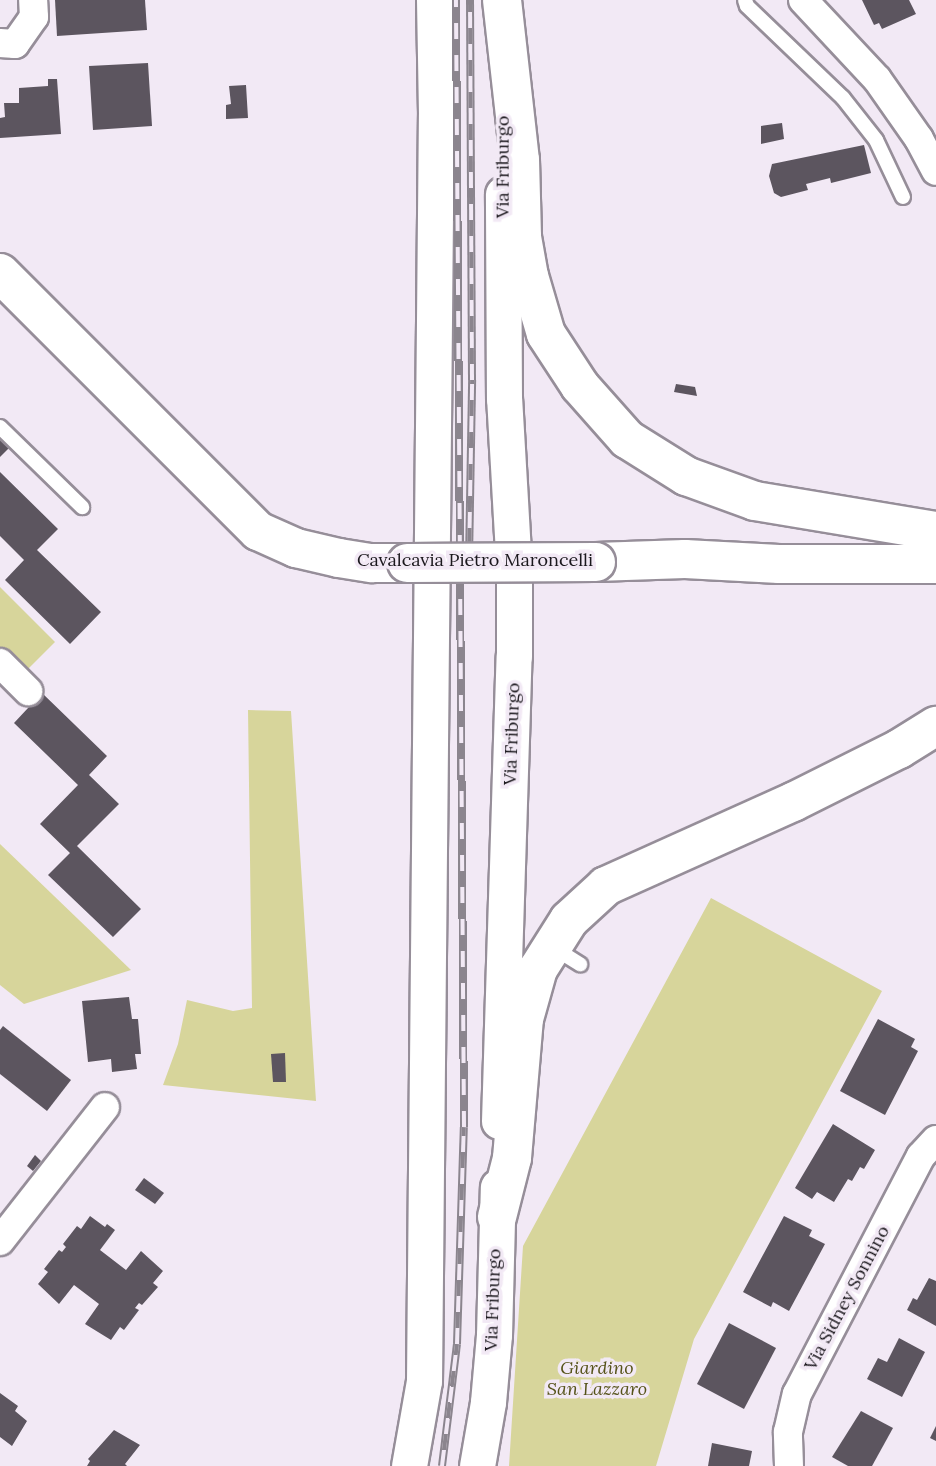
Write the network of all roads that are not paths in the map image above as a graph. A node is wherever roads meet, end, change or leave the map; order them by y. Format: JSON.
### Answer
{"nodes":[{"id":1,"x":33,"y":0,"type":"edge"},
{"id":2,"x":434,"y":0,"type":"edge"},
{"id":3,"x":745,"y":0,"type":"edge"},
{"id":4,"x":803,"y":0,"type":"edge"},
{"id":5,"x":503,"y":13,"type":"edge"},
{"id":6,"x":0,"y":43,"type":"edge"},
{"id":7,"x":936,"y":172,"type":"edge"},
{"id":8,"x":903,"y":197,"type":"dead end"},
{"id":9,"x":0,"y":273,"type":"edge"},
{"id":10,"x":0,"y":427,"type":"edge"},
{"id":11,"x":82,"y":507,"type":"dead end"},
{"id":12,"x":936,"y":531,"type":"edge"},
{"id":13,"x":936,"y":564,"type":"edge"},
{"id":14,"x":0,"y":663,"type":"edge"},
{"id":15,"x":28,"y":691,"type":"dead end"},
{"id":16,"x":936,"y":726,"type":"edge"},
{"id":17,"x":105,"y":1107,"type":"dead end"},
{"id":18,"x":936,"y":1140,"type":"edge"},
{"id":19,"x":497,"y":1217,"type":"junction"},
{"id":20,"x":0,"y":1241,"type":"edge"},
{"id":21,"x":410,"y":1466,"type":"edge"},
{"id":22,"x":477,"y":1466,"type":"edge"},
{"id":23,"x":789,"y":1466,"type":"edge"}],
"edges":[{"from":1,"to":6,"type":"street"},
{"from":2,"to":21,"type":"street"},
{"from":3,"to":8,"type":"lane"},
{"from":4,"to":7,"type":"street"},
{"from":5,"to":12,"type":"main road"},
{"from":5,"to":19,"type":"street","name":"Via Friburgo"},
{"from":9,"to":13,"type":"main road","name":"Cavalcavia Pietro Maroncelli","bridge":true},
{"from":10,"to":11,"type":"lane"},
{"from":14,"to":15,"type":"street"},
{"from":16,"to":19,"type":"main road"},
{"from":17,"to":20,"type":"street"},
{"from":18,"to":23,"type":"street","name":"Via Sidney Sonnino"},
{"from":19,"to":22,"type":"street","name":"Via Friburgo"}]}
